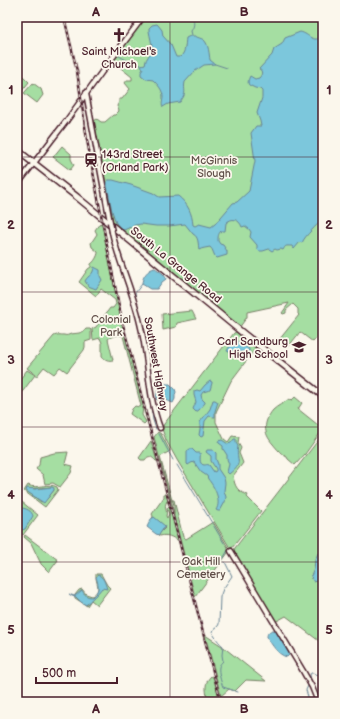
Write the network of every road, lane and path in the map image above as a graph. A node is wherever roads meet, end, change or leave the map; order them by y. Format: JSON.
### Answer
{"nodes":[{"id":1,"x":143,"y":17,"type":"edge"},
{"id":2,"x":86,"y":93,"type":"junction"},
{"id":3,"x":85,"y":100,"type":"junction"},
{"id":4,"x":17,"y":150,"type":"edge"},
{"id":5,"x":17,"y":154,"type":"edge"},
{"id":6,"x":32,"y":164,"type":"junction"},
{"id":7,"x":17,"y":181,"type":"edge"},
{"id":8,"x":17,"y":185,"type":"edge"},
{"id":9,"x":323,"y":396,"type":"edge"},
{"id":10,"x":323,"y":399,"type":"edge"},
{"id":11,"x":160,"y":428,"type":"dead end"},
{"id":12,"x":231,"y":551,"type":"dead end"},
{"id":13,"x":318,"y":702,"type":"edge"}],
"edges":[{"from":1,"to":2,"type":"main road"},
{"from":2,"to":3,"type":"main road","name":"Southwest Highway"},
{"from":2,"to":6,"type":"main road"},
{"from":3,"to":6,"type":"main road"},
{"from":3,"to":11,"type":"main road","name":"Southwest Highway","bridge":true},
{"from":4,"to":6,"type":"highway","name":"South La Grange Road"},
{"from":5,"to":6,"type":"highway","name":"South La Grange Road"},
{"from":6,"to":7,"type":"main road"},
{"from":6,"to":8,"type":"main road"},
{"from":6,"to":9,"type":"highway","name":"South La Grange Road"},
{"from":6,"to":10,"type":"highway","name":"South La Grange Road"},
{"from":12,"to":13,"type":"main road"}]}
